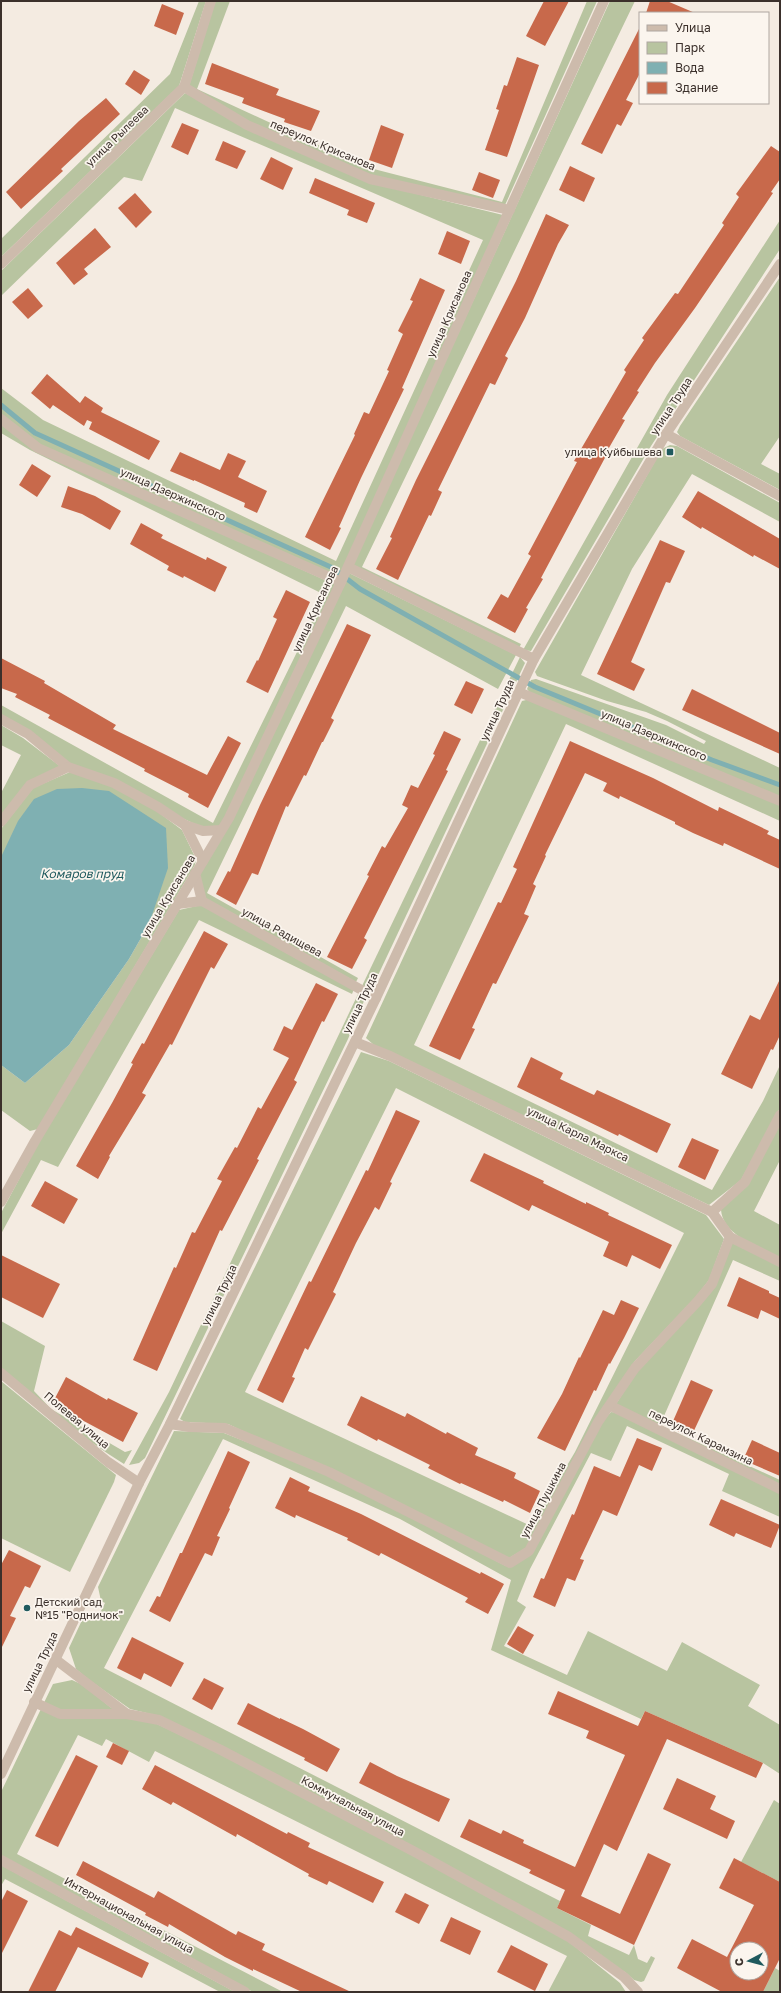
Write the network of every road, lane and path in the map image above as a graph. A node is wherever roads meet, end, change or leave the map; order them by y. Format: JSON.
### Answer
{"nodes":[{"id":1,"x":211,"y":1,"type":"edge"},
{"id":2,"x":604,"y":1,"type":"edge"},
{"id":3,"x":184,"y":87,"type":"junction"},
{"id":4,"x":510,"y":210,"type":"junction"},
{"id":5,"x":1,"y":264,"type":"edge"},
{"id":6,"x":780,"y":264,"type":"edge"},
{"id":7,"x":1,"y":418,"type":"edge"},
{"id":8,"x":666,"y":434,"type":"junction"},
{"id":9,"x":780,"y":496,"type":"edge"},
{"id":10,"x":348,"y":568,"type":"junction"},
{"id":11,"x":341,"y":582,"type":"junction"},
{"id":12,"x":534,"y":659,"type":"junction"},
{"id":13,"x":519,"y":692,"type":"junction"},
{"id":14,"x":1,"y":719,"type":"edge"},
{"id":15,"x":68,"y":768,"type":"junction"},
{"id":16,"x":780,"y":801,"type":"edge"},
{"id":17,"x":1,"y":822,"type":"edge"},
{"id":18,"x":185,"y":825,"type":"junction"},
{"id":19,"x":221,"y":830,"type":"junction"},
{"id":20,"x":203,"y":861,"type":"junction"},
{"id":21,"x":195,"y":873,"type":"junction"},
{"id":22,"x":202,"y":901,"type":"junction"},
{"id":23,"x":177,"y":904,"type":"junction"},
{"id":24,"x":376,"y":998,"type":"junction"},
{"id":25,"x":355,"y":1042,"type":"junction"},
{"id":26,"x":780,"y":1115,"type":"edge"},
{"id":27,"x":1,"y":1202,"type":"edge"},
{"id":28,"x":712,"y":1212,"type":"junction"},
{"id":29,"x":730,"y":1237,"type":"junction"},
{"id":30,"x":780,"y":1262,"type":"edge"},
{"id":31,"x":1,"y":1373,"type":"edge"},
{"id":32,"x":611,"y":1406,"type":"junction"},
{"id":33,"x":170,"y":1424,"type":"junction"},
{"id":34,"x":139,"y":1483,"type":"junction"},
{"id":35,"x":780,"y":1489,"type":"edge"},
{"id":36,"x":55,"y":1659,"type":"junction"},
{"id":37,"x":34,"y":1702,"type":"junction"},
{"id":38,"x":127,"y":1714,"type":"junction"},
{"id":39,"x":1,"y":1774,"type":"edge"},
{"id":40,"x":1,"y":1860,"type":"edge"},
{"id":41,"x":245,"y":1992,"type":"edge"},
{"id":42,"x":638,"y":1992,"type":"edge"}],
"edges":[{"from":1,"to":3,"type":"street","name":"улица Рылеева"},
{"from":2,"to":4,"type":"street","name":"улица Крисанова"},
{"from":3,"to":4,"type":"street","name":"переулок Крисанова"},
{"from":3,"to":5,"type":"street","name":"улица Рылеева"},
{"from":4,"to":10,"type":"street","name":"улица Крисанова"},
{"from":6,"to":8,"type":"street","name":"улица Труда"},
{"from":7,"to":11,"type":"street","name":"улица Дзержинского"},
{"from":8,"to":9,"type":"street"},
{"from":8,"to":12,"type":"street","name":"улица Труда"},
{"from":10,"to":11,"type":"street","name":"улица Крисанова"},
{"from":10,"to":12,"type":"street"},
{"from":11,"to":19,"type":"street","name":"улица Крисанова"},
{"from":12,"to":13,"type":"street","name":"улица Труда"},
{"from":13,"to":16,"type":"street","name":"улица Дзержинского"},
{"from":13,"to":24,"type":"street","name":"улица Труда"},
{"from":14,"to":15,"type":"street"},
{"from":15,"to":17,"type":"street"},
{"from":15,"to":18,"type":"street"},
{"from":18,"to":19,"type":"street"},
{"from":18,"to":20,"type":"street"},
{"from":19,"to":20,"type":"street","name":"улица Крисанова"},
{"from":20,"to":21,"type":"street","name":"улица Крисанова"},
{"from":21,"to":22,"type":"street"},
{"from":21,"to":23,"type":"street","name":"улица Крисанова"},
{"from":22,"to":23,"type":"street"},
{"from":22,"to":24,"type":"street","name":"улица Радищева"},
{"from":23,"to":27,"type":"street","name":"улица Крисанова"},
{"from":24,"to":25,"type":"street","name":"улица Труда"},
{"from":25,"to":28,"type":"street","name":"улица Карла Маркса"},
{"from":25,"to":33,"type":"street","name":"улица Труда"},
{"from":26,"to":28,"type":"street"},
{"from":28,"to":29,"type":"street","name":"улица Карла Маркса"},
{"from":29,"to":30,"type":"street","name":"улица Карла Маркса"},
{"from":29,"to":32,"type":"street","name":"улица Пушкина"},
{"from":31,"to":34,"type":"street","name":"Полевая улица"},
{"from":32,"to":33,"type":"street","name":"улица Пушкина"},
{"from":32,"to":35,"type":"street","name":"переулок Карамзина"},
{"from":33,"to":34,"type":"street","name":"улица Труда"},
{"from":34,"to":36,"type":"street","name":"улица Труда"},
{"from":36,"to":37,"type":"street","name":"улица Труда"},
{"from":36,"to":38,"type":"street"},
{"from":37,"to":38,"type":"street","name":"Коммунальная улица"},
{"from":37,"to":39,"type":"street","name":"улица Труда"},
{"from":38,"to":42,"type":"street","name":"Коммунальная улица"},
{"from":40,"to":41,"type":"street","name":"Интернациональная улица"}]}
